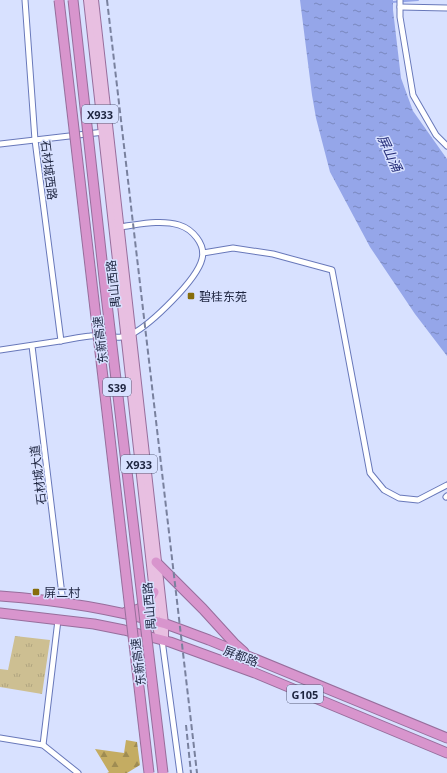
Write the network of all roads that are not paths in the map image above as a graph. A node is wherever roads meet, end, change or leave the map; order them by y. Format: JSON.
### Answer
{"nodes":[{"id":1,"x":25,"y":0,"type":"edge"},
{"id":2,"x":59,"y":0,"type":"edge"},
{"id":3,"x":73,"y":0,"type":"edge"},
{"id":4,"x":88,"y":0,"type":"edge"},
{"id":5,"x":94,"y":0,"type":"edge"},
{"id":6,"x":400,"y":0,"type":"edge"},
{"id":7,"x":400,"y":7,"type":"junction"},
{"id":8,"x":447,"y":8,"type":"edge"},
{"id":9,"x":105,"y":132,"type":"junction"},
{"id":10,"x":35,"y":140,"type":"junction"},
{"id":11,"x":0,"y":144,"type":"edge"},
{"id":12,"x":447,"y":146,"type":"edge"},
{"id":13,"x":116,"y":227,"type":"junction"},
{"id":14,"x":202,"y":253,"type":"junction"},
{"id":15,"x":128,"y":335,"type":"junction"},
{"id":16,"x":61,"y":341,"type":"junction"},
{"id":17,"x":32,"y":346,"type":"junction"},
{"id":18,"x":0,"y":350,"type":"edge"},
{"id":19,"x":447,"y":485,"type":"edge"},
{"id":20,"x":156,"y":562,"type":"junction"},
{"id":21,"x":154,"y":592,"type":"junction"},
{"id":22,"x":0,"y":596,"type":"edge"},
{"id":23,"x":63,"y":603,"type":"junction"},
{"id":24,"x":0,"y":613,"type":"edge"},
{"id":25,"x":120,"y":613,"type":"junction"},
{"id":26,"x":58,"y":620,"type":"junction"},
{"id":27,"x":160,"y":623,"type":"junction"},
{"id":28,"x":162,"y":640,"type":"junction"},
{"id":29,"x":251,"y":658,"type":"junction"},
{"id":30,"x":0,"y":738,"type":"edge"},
{"id":31,"x":447,"y":738,"type":"edge"},
{"id":32,"x":43,"y":745,"type":"junction"},
{"id":33,"x":447,"y":753,"type":"edge"},
{"id":34,"x":75,"y":772,"type":"edge"},
{"id":35,"x":149,"y":773,"type":"edge"},
{"id":36,"x":163,"y":773,"type":"edge"},
{"id":37,"x":180,"y":773,"type":"edge"}],
"edges":[{"from":1,"to":10,"type":"street","name":"石材城西路"},
{"from":2,"to":35,"type":"highway","name":"东新高速","number":"S39","bridge":true},
{"from":3,"to":36,"type":"highway","name":"东新高速","number":"S39","bridge":true},
{"from":4,"to":9,"type":"main road","name":"禺山西路","number":"X933"},
{"from":5,"to":9,"type":"main road","name":"禺山西路","number":"X933"},
{"from":6,"to":7,"type":"street"},
{"from":7,"to":8,"type":"street"},
{"from":7,"to":12,"type":"street"},
{"from":9,"to":10,"type":"street"},
{"from":9,"to":13,"type":"main road","name":"禺山西路","number":"X933"},
{"from":10,"to":11,"type":"street"},
{"from":10,"to":16,"type":"street","name":"石材城西路"},
{"from":13,"to":14,"type":"street"},
{"from":13,"to":15,"type":"main road","name":"禺山西路","number":"X933"},
{"from":14,"to":15,"type":"street"},
{"from":14,"to":19,"type":"street"},
{"from":15,"to":16,"type":"street"},
{"from":15,"to":20,"type":"main road","name":"禺山西路","number":"X933"},
{"from":15,"to":21,"type":"main road","name":"禺山西路","number":"X933"},
{"from":16,"to":17,"type":"street"},
{"from":17,"to":18,"type":"street"},
{"from":17,"to":23,"type":"street","name":"石材城大道"},
{"from":20,"to":27,"type":"main road","name":"禺山西路","number":"X933"},
{"from":20,"to":29,"type":"highway"},
{"from":21,"to":25,"type":"highway"},
{"from":21,"to":27,"type":"main road","name":"禺山西路","number":"X933"},
{"from":22,"to":23,"type":"highway","name":"屏都路","number":"G105"},
{"from":23,"to":25,"type":"highway","name":"屏都路","number":"G105"},
{"from":24,"to":26,"type":"highway","name":"屏都路","number":"G105"},
{"from":25,"to":27,"type":"highway","name":"屏都路","number":"G105"},
{"from":26,"to":28,"type":"highway","name":"屏都路","number":"G105"},
{"from":26,"to":32,"type":"street"},
{"from":27,"to":28,"type":"main road","name":"禺山西路","number":"X933"},
{"from":27,"to":29,"type":"highway","name":"屏都路","number":"G105"},
{"from":28,"to":33,"type":"highway","name":"屏都路","number":"G105"},
{"from":28,"to":37,"type":"street"},
{"from":29,"to":31,"type":"highway","name":"屏都路","number":"G105"},
{"from":30,"to":32,"type":"street"},
{"from":32,"to":34,"type":"street"}]}
